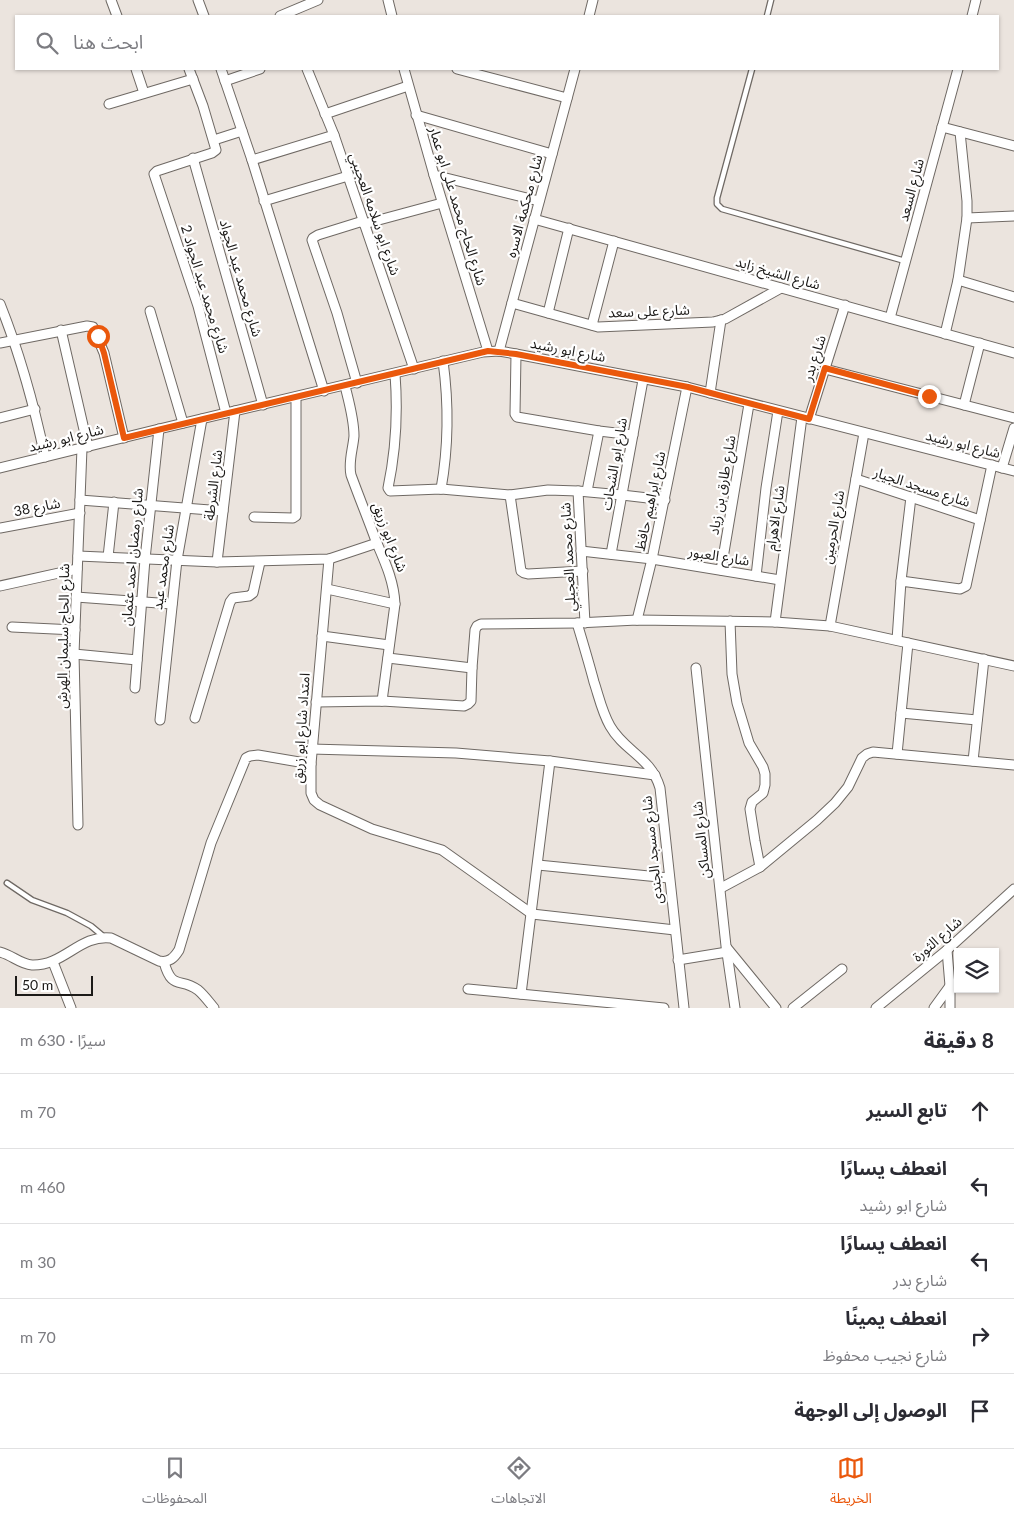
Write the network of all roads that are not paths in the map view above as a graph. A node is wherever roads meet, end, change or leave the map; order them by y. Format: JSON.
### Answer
{"nodes":[{"id":1,"x":111,"y":0,"type":"edge"},
{"id":2,"x":198,"y":0,"type":"edge"},
{"id":3,"x":318,"y":0,"type":"edge"},
{"id":4,"x":388,"y":0,"type":"edge"},
{"id":5,"x":593,"y":0,"type":"edge"},
{"id":6,"x":771,"y":0,"type":"edge"},
{"id":7,"x":976,"y":0,"type":"edge"},
{"id":8,"x":117,"y":15,"type":"edge"},
{"id":9,"x":204,"y":15,"type":"edge"},
{"id":10,"x":282,"y":15,"type":"edge"},
{"id":11,"x":392,"y":15,"type":"edge"},
{"id":12,"x":589,"y":15,"type":"edge"},
{"id":13,"x":767,"y":15,"type":"edge"},
{"id":14,"x":972,"y":15,"type":"edge"},
{"id":15,"x":136,"y":70,"type":"edge"},
{"id":16,"x":189,"y":70,"type":"edge"},
{"id":17,"x":221,"y":70,"type":"edge"},
{"id":18,"x":257,"y":70,"type":"edge"},
{"id":19,"x":307,"y":70,"type":"edge"},
{"id":20,"x":404,"y":70,"type":"edge"},
{"id":21,"x":461,"y":70,"type":"edge"},
{"id":22,"x":575,"y":70,"type":"edge"},
{"id":23,"x":752,"y":70,"type":"edge"},
{"id":24,"x":958,"y":70,"type":"edge"},
{"id":25,"x":192,"y":79,"type":"junction"},
{"id":26,"x":225,"y":81,"type":"junction"},
{"id":27,"x":408,"y":86,"type":"junction"},
{"id":28,"x":144,"y":93,"type":"junction"},
{"id":29,"x":567,"y":98,"type":"junction"},
{"id":30,"x":109,"y":104,"type":"dead end"},
{"id":31,"x":325,"y":114,"type":"junction"},
{"id":32,"x":416,"y":115,"type":"junction"},
{"id":33,"x":942,"y":127,"type":"junction"},
{"id":34,"x":242,"y":131,"type":"junction"},
{"id":35,"x":960,"y":132,"type":"junction"},
{"id":36,"x":334,"y":135,"type":"junction"},
{"id":37,"x":214,"y":140,"type":"junction"},
{"id":38,"x":1014,"y":146,"type":"edge"},
{"id":39,"x":552,"y":154,"type":"junction"},
{"id":40,"x":193,"y":158,"type":"junction"},
{"id":41,"x":252,"y":160,"type":"junction"},
{"id":42,"x":434,"y":175,"type":"junction"},
{"id":43,"x":348,"y":176,"type":"junction"},
{"id":44,"x":264,"y":201,"type":"junction"},
{"id":45,"x":540,"y":201,"type":"junction"},
{"id":46,"x":442,"y":203,"type":"junction"},
{"id":47,"x":1014,"y":216,"type":"edge"},
{"id":48,"x":534,"y":218,"type":"junction"},
{"id":49,"x":968,"y":218,"type":"junction"},
{"id":50,"x":363,"y":223,"type":"junction"},
{"id":51,"x":569,"y":228,"type":"junction"},
{"id":52,"x":614,"y":241,"type":"junction"},
{"id":53,"x":905,"y":261,"type":"junction"},
{"id":54,"x":958,"y":280,"type":"junction"},
{"id":55,"x":781,"y":288,"type":"junction"},
{"id":56,"x":1014,"y":297,"type":"edge"},
{"id":57,"x":512,"y":303,"type":"junction"},
{"id":58,"x":0,"y":304,"type":"edge"},
{"id":59,"x":845,"y":306,"type":"junction"},
{"id":60,"x":150,"y":311,"type":"dead end"},
{"id":61,"x":548,"y":313,"type":"junction"},
{"id":62,"x":890,"y":318,"type":"junction"},
{"id":63,"x":721,"y":320,"type":"junction"},
{"id":64,"x":592,"y":325,"type":"junction"},
{"id":65,"x":61,"y":330,"type":"junction"},
{"id":66,"x":945,"y":334,"type":"junction"},
{"id":67,"x":14,"y":339,"type":"junction"},
{"id":68,"x":0,"y":343,"type":"edge"},
{"id":69,"x":980,"y":343,"type":"junction"},
{"id":70,"x":488,"y":351,"type":"junction"},
{"id":71,"x":499,"y":351,"type":"junction"},
{"id":72,"x":1014,"y":353,"type":"edge"},
{"id":73,"x":516,"y":354,"type":"junction"},
{"id":74,"x":443,"y":361,"type":"junction"},
{"id":75,"x":414,"y":368,"type":"junction"},
{"id":76,"x":825,"y":368,"type":"junction"},
{"id":77,"x":395,"y":374,"type":"junction"},
{"id":78,"x":643,"y":380,"type":"junction"},
{"id":79,"x":357,"y":383,"type":"junction"},
{"id":80,"x":345,"y":386,"type":"junction"},
{"id":81,"x":688,"y":387,"type":"junction"},
{"id":82,"x":324,"y":391,"type":"junction"},
{"id":83,"x":710,"y":393,"type":"junction"},
{"id":84,"x":296,"y":397,"type":"junction"},
{"id":85,"x":749,"y":404,"type":"junction"},
{"id":86,"x":263,"y":405,"type":"junction"},
{"id":87,"x":964,"y":405,"type":"junction"},
{"id":88,"x":35,"y":409,"type":"junction"},
{"id":89,"x":778,"y":411,"type":"junction"},
{"id":90,"x":230,"y":412,"type":"junction"},
{"id":91,"x":0,"y":418,"type":"edge"},
{"id":92,"x":806,"y":418,"type":"junction"},
{"id":93,"x":1014,"y":418,"type":"edge"},
{"id":94,"x":202,"y":419,"type":"junction"},
{"id":95,"x":183,"y":423,"type":"junction"},
{"id":96,"x":1014,"y":428,"type":"edge"},
{"id":97,"x":159,"y":429,"type":"junction"},
{"id":98,"x":599,"y":431,"type":"junction"},
{"id":99,"x":864,"y":433,"type":"junction"},
{"id":100,"x":633,"y":435,"type":"junction"},
{"id":101,"x":124,"y":438,"type":"junction"},
{"id":102,"x":85,"y":448,"type":"junction"},
{"id":103,"x":45,"y":457,"type":"junction"},
{"id":104,"x":992,"y":465,"type":"junction"},
{"id":105,"x":0,"y":468,"type":"edge"},
{"id":106,"x":1002,"y":468,"type":"junction"},
{"id":107,"x":1014,"y":471,"type":"edge"},
{"id":108,"x":856,"y":479,"type":"junction"},
{"id":109,"x":441,"y":489,"type":"junction"},
{"id":110,"x":582,"y":491,"type":"junction"},
{"id":111,"x":510,"y":495,"type":"junction"},
{"id":112,"x":622,"y":495,"type":"junction"},
{"id":113,"x":911,"y":497,"type":"junction"},
{"id":114,"x":80,"y":500,"type":"junction"},
{"id":115,"x":665,"y":500,"type":"junction"},
{"id":116,"x":114,"y":502,"type":"junction"},
{"id":117,"x":151,"y":505,"type":"junction"},
{"id":118,"x":186,"y":508,"type":"junction"},
{"id":119,"x":224,"y":511,"type":"junction"},
{"id":120,"x":80,"y":513,"type":"junction"},
{"id":121,"x":254,"y":517,"type":"dead end"},
{"id":122,"x":980,"y":520,"type":"junction"},
{"id":123,"x":0,"y":528,"type":"edge"},
{"id":124,"x":377,"y":543,"type":"junction"},
{"id":125,"x":582,"y":551,"type":"junction"},
{"id":126,"x":611,"y":554,"type":"junction"},
{"id":127,"x":78,"y":556,"type":"junction"},
{"id":128,"x":108,"y":558,"type":"junction"},
{"id":129,"x":145,"y":559,"type":"junction"},
{"id":130,"x":329,"y":559,"type":"junction"},
{"id":131,"x":652,"y":559,"type":"junction"},
{"id":132,"x":177,"y":560,"type":"junction"},
{"id":133,"x":217,"y":562,"type":"junction"},
{"id":134,"x":260,"y":562,"type":"junction"},
{"id":135,"x":77,"y":569,"type":"junction"},
{"id":136,"x":721,"y":570,"type":"junction"},
{"id":137,"x":583,"y":571,"type":"junction"},
{"id":138,"x":756,"y":576,"type":"junction"},
{"id":139,"x":780,"y":580,"type":"junction"},
{"id":140,"x":901,"y":581,"type":"junction"},
{"id":141,"x":0,"y":586,"type":"edge"},
{"id":142,"x":326,"y":588,"type":"junction"},
{"id":143,"x":76,"y":597,"type":"junction"},
{"id":144,"x":142,"y":602,"type":"junction"},
{"id":145,"x":172,"y":604,"type":"junction"},
{"id":146,"x":395,"y":604,"type":"junction"},
{"id":147,"x":637,"y":620,"type":"junction"},
{"id":148,"x":730,"y":621,"type":"junction"},
{"id":149,"x":775,"y":622,"type":"junction"},
{"id":150,"x":581,"y":623,"type":"junction"},
{"id":151,"x":830,"y":626,"type":"junction"},
{"id":152,"x":12,"y":627,"type":"dead end"},
{"id":153,"x":75,"y":630,"type":"junction"},
{"id":154,"x":322,"y":636,"type":"junction"},
{"id":155,"x":897,"y":640,"type":"junction"},
{"id":156,"x":908,"y":643,"type":"junction"},
{"id":157,"x":390,"y":645,"type":"junction"},
{"id":158,"x":74,"y":654,"type":"junction"},
{"id":159,"x":388,"y":658,"type":"junction"},
{"id":160,"x":984,"y":659,"type":"junction"},
{"id":161,"x":137,"y":660,"type":"junction"},
{"id":162,"x":1014,"y":666,"type":"edge"},
{"id":163,"x":472,"y":668,"type":"junction"},
{"id":164,"x":696,"y":668,"type":"dead end"},
{"id":165,"x":135,"y":688,"type":"dead end"},
{"id":166,"x":382,"y":701,"type":"junction"},
{"id":167,"x":316,"y":702,"type":"junction"},
{"id":168,"x":901,"y":712,"type":"junction"},
{"id":169,"x":195,"y":718,"type":"dead end"},
{"id":170,"x":160,"y":720,"type":"dead end"},
{"id":171,"x":977,"y":720,"type":"junction"},
{"id":172,"x":312,"y":749,"type":"junction"},
{"id":173,"x":897,"y":754,"type":"junction"},
{"id":174,"x":550,"y":761,"type":"junction"},
{"id":175,"x":973,"y":761,"type":"junction"},
{"id":176,"x":311,"y":764,"type":"junction"},
{"id":177,"x":1014,"y":765,"type":"edge"},
{"id":178,"x":655,"y":775,"type":"junction"},
{"id":179,"x":78,"y":825,"type":"dead end"},
{"id":180,"x":538,"y":865,"type":"junction"},
{"id":181,"x":760,"y":867,"type":"junction"},
{"id":182,"x":669,"y":878,"type":"junction"},
{"id":183,"x":7,"y":883,"type":"dead end"},
{"id":184,"x":721,"y":888,"type":"junction"},
{"id":185,"x":1014,"y":889,"type":"edge"},
{"id":186,"x":532,"y":914,"type":"junction"},
{"id":187,"x":675,"y":930,"type":"junction"},
{"id":188,"x":103,"y":937,"type":"junction"},
{"id":189,"x":727,"y":949,"type":"junction"},
{"id":190,"x":947,"y":950,"type":"junction"},
{"id":191,"x":0,"y":952,"type":"edge"},
{"id":192,"x":678,"y":960,"type":"junction"},
{"id":193,"x":53,"y":962,"type":"junction"},
{"id":194,"x":164,"y":962,"type":"junction"},
{"id":195,"x":842,"y":970,"type":"dead end"},
{"id":196,"x":950,"y":986,"type":"junction"},
{"id":197,"x":468,"y":989,"type":"dead end"},
{"id":198,"x":521,"y":994,"type":"junction"},
{"id":199,"x":71,"y":1008,"type":"edge"},
{"id":200,"x":214,"y":1008,"type":"edge"},
{"id":201,"x":664,"y":1008,"type":"edge"},
{"id":202,"x":684,"y":1008,"type":"edge"},
{"id":203,"x":735,"y":1008,"type":"edge"},
{"id":204,"x":776,"y":1008,"type":"edge"},
{"id":205,"x":793,"y":1008,"type":"edge"},
{"id":206,"x":876,"y":1008,"type":"edge"},
{"id":207,"x":934,"y":1008,"type":"edge"},
{"id":208,"x":950,"y":1008,"type":"edge"}],
"edges":[{"from":1,"to":8,"type":"street"},
{"from":2,"to":9,"type":"street"},
{"from":3,"to":10,"type":"street"},
{"from":4,"to":11,"type":"street"},
{"from":5,"to":12,"type":"street"},
{"from":6,"to":13,"type":"lane"},
{"from":7,"to":14,"type":"street"},
{"from":15,"to":28,"type":"street"},
{"from":16,"to":25,"type":"street"},
{"from":17,"to":26,"type":"street"},
{"from":18,"to":26,"type":"street"},
{"from":19,"to":31,"type":"street","name":"شارع ابو سلامه العجيبي"},
{"from":20,"to":27,"type":"street","name":"شارع الحاج محمد على ابو عمار"},
{"from":21,"to":29,"type":"street"},
{"from":22,"to":29,"type":"street","name":"شارع محكمة الاسره"},
{"from":23,"to":53,"type":"lane"},
{"from":24,"to":33,"type":"street","name":"شارع السعد"},
{"from":25,"to":28,"type":"street"},
{"from":25,"to":37,"type":"street"},
{"from":26,"to":34,"type":"street"},
{"from":27,"to":31,"type":"street"},
{"from":27,"to":32,"type":"street","name":"شارع الحاج محمد على ابو عمار"},
{"from":28,"to":30,"type":"street"},
{"from":29,"to":39,"type":"street","name":"شارع محكمة الاسره"},
{"from":31,"to":36,"type":"street","name":"شارع ابو سلامه العجيبي"},
{"from":32,"to":39,"type":"street"},
{"from":32,"to":42,"type":"street","name":"شارع الحاج محمد على ابو عمار"},
{"from":33,"to":35,"type":"street"},
{"from":33,"to":53,"type":"street","name":"شارع السعد"},
{"from":34,"to":37,"type":"street"},
{"from":34,"to":41,"type":"street"},
{"from":35,"to":38,"type":"street"},
{"from":35,"to":49,"type":"street"},
{"from":36,"to":41,"type":"street"},
{"from":36,"to":43,"type":"street","name":"شارع ابو سلامه العجيبي"},
{"from":37,"to":40,"type":"street"},
{"from":39,"to":45,"type":"street","name":"شارع محكمة الاسره"},
{"from":40,"to":86,"type":"street","name":"شارع محمد عبد الجواد"},
{"from":40,"to":90,"type":"street","name":"شارع محمد عبد الجواد 2"},
{"from":41,"to":44,"type":"street"},
{"from":42,"to":45,"type":"street"},
{"from":42,"to":46,"type":"street","name":"شارع الحاج محمد على ابو عمار"},
{"from":43,"to":44,"type":"street"},
{"from":43,"to":50,"type":"street","name":"شارع ابو سلامه العجيبي"},
{"from":44,"to":82,"type":"street"},
{"from":45,"to":48,"type":"street","name":"شارع محكمة الاسره"},
{"from":46,"to":50,"type":"street"},
{"from":46,"to":70,"type":"street","name":"شارع الحاج محمد على ابو عمار"},
{"from":47,"to":49,"type":"street"},
{"from":48,"to":51,"type":"street","name":"شارع الشيخ زايد"},
{"from":48,"to":57,"type":"street","name":"شارع محكمة الاسره"},
{"from":49,"to":54,"type":"street"},
{"from":50,"to":75,"type":"street","name":"شارع ابو سلامه العجيبي"},
{"from":50,"to":79,"type":"street"},
{"from":51,"to":52,"type":"street","name":"شارع الشيخ زايد"},
{"from":51,"to":61,"type":"street"},
{"from":52,"to":55,"type":"street","name":"شارع الشيخ زايد"},
{"from":52,"to":64,"type":"street"},
{"from":53,"to":62,"type":"street","name":"شارع السعد"},
{"from":54,"to":56,"type":"street"},
{"from":54,"to":66,"type":"street"},
{"from":55,"to":59,"type":"street","name":"شارع الشيخ زايد"},
{"from":55,"to":63,"type":"street","name":"شارع على سعد"},
{"from":57,"to":61,"type":"street","name":"شارع على سعد"},
{"from":57,"to":71,"type":"street","name":"شارع محكمة الاسره"},
{"from":58,"to":67,"type":"street"},
{"from":59,"to":62,"type":"street","name":"شارع الشيخ زايد"},
{"from":59,"to":76,"type":"street","name":"شارع بدر"},
{"from":60,"to":95,"type":"street"},
{"from":61,"to":64,"type":"street","name":"شارع على سعد"},
{"from":62,"to":66,"type":"street","name":"شارع الشيخ زايد"},
{"from":63,"to":64,"type":"street","name":"شارع على سعد"},
{"from":63,"to":83,"type":"street"},
{"from":65,"to":67,"type":"street"},
{"from":65,"to":101,"type":"street"},
{"from":65,"to":102,"type":"street","name":"شارع الحاج سليمان الهرش"},
{"from":66,"to":69,"type":"street","name":"شارع الشيخ زايد"},
{"from":67,"to":68,"type":"street"},
{"from":67,"to":88,"type":"street"},
{"from":69,"to":72,"type":"street","name":"شارع الشيخ زايد"},
{"from":69,"to":87,"type":"street"},
{"from":70,"to":71,"type":"street","name":"شارع ابو رشيد"},
{"from":70,"to":74,"type":"street","name":"شارع ابو رشيد"},
{"from":71,"to":73,"type":"street","name":"شارع ابو رشيد"},
{"from":73,"to":78,"type":"street","name":"شارع ابو رشيد"},
{"from":73,"to":98,"type":"street"},
{"from":74,"to":75,"type":"street","name":"شارع ابو رشيد"},
{"from":74,"to":109,"type":"street"},
{"from":75,"to":77,"type":"street","name":"شارع ابو رشيد"},
{"from":76,"to":87,"type":"street"},
{"from":76,"to":92,"type":"street","name":"شارع بدر"},
{"from":77,"to":79,"type":"street","name":"شارع ابو رشيد"},
{"from":77,"to":109,"type":"street"},
{"from":78,"to":81,"type":"street","name":"شارع ابو رشيد"},
{"from":78,"to":100,"type":"street","name":"شارع ابو الشحات"},
{"from":79,"to":80,"type":"street","name":"شارع ابو رشيد"},
{"from":80,"to":82,"type":"street","name":"شارع ابو رشيد"},
{"from":80,"to":124,"type":"street","name":"شارع ابو زريق"},
{"from":81,"to":83,"type":"street","name":"شارع ابو رشيد"},
{"from":81,"to":115,"type":"street","name":"شارع ابراهيم حافظ"},
{"from":82,"to":84,"type":"street","name":"شارع ابو رشيد"},
{"from":83,"to":85,"type":"street","name":"شارع ابو رشيد"},
{"from":84,"to":86,"type":"street","name":"شارع ابو رشيد"},
{"from":84,"to":121,"type":"street"},
{"from":85,"to":89,"type":"street","name":"شارع ابو رشيد"},
{"from":85,"to":136,"type":"street","name":"شارع طارق بن زياد"},
{"from":86,"to":90,"type":"street","name":"شارع ابو رشيد"},
{"from":87,"to":93,"type":"street"},
{"from":88,"to":91,"type":"street"},
{"from":88,"to":103,"type":"street"},
{"from":89,"to":92,"type":"street","name":"شارع ابو رشيد"},
{"from":89,"to":138,"type":"street"},
{"from":90,"to":94,"type":"street","name":"شارع ابو رشيد"},
{"from":90,"to":119,"type":"street","name":"شارع الشرطة"},
{"from":92,"to":99,"type":"street","name":"شارع ابو رشيد"},
{"from":92,"to":139,"type":"street","name":"شارع الاهرام"},
{"from":94,"to":95,"type":"street","name":"شارع ابو رشيد"},
{"from":94,"to":118,"type":"street","name":"شارع محمد عيد"},
{"from":95,"to":97,"type":"street","name":"شارع ابو رشيد"},
{"from":96,"to":106,"type":"street"},
{"from":97,"to":101,"type":"street","name":"شارع ابو رشيد"},
{"from":97,"to":117,"type":"street","name":"شارع رمضان احمد عثمان"},
{"from":98,"to":100,"type":"street"},
{"from":98,"to":110,"type":"street","name":"شارع محمد العجيلي"},
{"from":99,"to":104,"type":"street","name":"شارع ابو رشيد"},
{"from":99,"to":108,"type":"street","name":"شارع الحرمين"},
{"from":100,"to":112,"type":"street","name":"شارع ابو الشحات"},
{"from":101,"to":102,"type":"street","name":"شارع ابو رشيد"},
{"from":102,"to":103,"type":"street","name":"شارع ابو رشيد"},
{"from":102,"to":114,"type":"street","name":"شارع الحاج سليمان الهرش"},
{"from":103,"to":105,"type":"street","name":"شارع ابو رشيد"},
{"from":104,"to":106,"type":"street","name":"شارع ابو رشيد"},
{"from":104,"to":122,"type":"street","name":"شارع مسجد الجيار"},
{"from":106,"to":107,"type":"street","name":"شارع ابو رشيد"},
{"from":108,"to":113,"type":"street","name":"شارع مسجد الجيار"},
{"from":108,"to":151,"type":"street","name":"شارع الحرمين"},
{"from":109,"to":111,"type":"street"},
{"from":110,"to":111,"type":"street"},
{"from":110,"to":112,"type":"street"},
{"from":110,"to":125,"type":"street","name":"شارع محمد العجيلي"},
{"from":111,"to":137,"type":"street"},
{"from":112,"to":115,"type":"street"},
{"from":112,"to":126,"type":"street","name":"شارع ابو الشحات"},
{"from":113,"to":122,"type":"street","name":"شارع مسجد الجيار"},
{"from":113,"to":140,"type":"street"},
{"from":114,"to":116,"type":"street"},
{"from":114,"to":120,"type":"street","name":"شارع الحاج سليمان الهرش"},
{"from":115,"to":131,"type":"street","name":"شارع ابراهيم حافظ"},
{"from":116,"to":117,"type":"street"},
{"from":116,"to":128,"type":"street"},
{"from":117,"to":118,"type":"street"},
{"from":117,"to":129,"type":"street","name":"شارع رمضان احمد عثمان"},
{"from":118,"to":119,"type":"street"},
{"from":118,"to":132,"type":"street","name":"شارع محمد عيد"},
{"from":119,"to":133,"type":"street","name":"شارع الشرطة"},
{"from":120,"to":123,"type":"street","name":"شارع 38"},
{"from":120,"to":127,"type":"street","name":"شارع الحاج سليمان الهرش"},
{"from":122,"to":140,"type":"street","name":"شارع مسجد الجيار"},
{"from":124,"to":130,"type":"street"},
{"from":124,"to":146,"type":"street","name":"شارع ابو زريق"},
{"from":125,"to":126,"type":"street","name":"شارع العبور"},
{"from":125,"to":137,"type":"street","name":"شارع محمد العجيلي"},
{"from":126,"to":131,"type":"street","name":"شارع العبور"},
{"from":127,"to":128,"type":"street"},
{"from":127,"to":135,"type":"street","name":"شارع الحاج سليمان الهرش"},
{"from":128,"to":129,"type":"street"},
{"from":129,"to":132,"type":"street"},
{"from":129,"to":144,"type":"street","name":"شارع رمضان احمد عثمان"},
{"from":130,"to":134,"type":"street"},
{"from":130,"to":142,"type":"street","name":"امتداد شارع ابو زريق"},
{"from":131,"to":136,"type":"street","name":"شارع العبور"},
{"from":131,"to":147,"type":"street","name":"شارع ابراهيم حافظ"},
{"from":132,"to":133,"type":"street"},
{"from":132,"to":145,"type":"street","name":"شارع محمد عيد"},
{"from":133,"to":134,"type":"street"},
{"from":134,"to":169,"type":"street"},
{"from":135,"to":141,"type":"street"},
{"from":135,"to":143,"type":"street","name":"شارع الحاج سليمان الهرش"},
{"from":136,"to":138,"type":"street","name":"شارع العبور"},
{"from":137,"to":150,"type":"street","name":"شارع محمد العجيلي"},
{"from":138,"to":139,"type":"street","name":"شارع العبور"},
{"from":139,"to":149,"type":"street","name":"شارع الاهرام"},
{"from":140,"to":155,"type":"street"},
{"from":142,"to":146,"type":"street"},
{"from":142,"to":154,"type":"street","name":"امتداد شارع ابو زريق"},
{"from":143,"to":144,"type":"street"},
{"from":143,"to":153,"type":"street","name":"شارع الحاج سليمان الهرش"},
{"from":144,"to":145,"type":"street"},
{"from":144,"to":161,"type":"street","name":"شارع رمضان احمد عثمان"},
{"from":145,"to":170,"type":"street","name":"شارع محمد عيد"},
{"from":146,"to":157,"type":"street","name":"شارع ابو زريق"},
{"from":147,"to":148,"type":"street"},
{"from":147,"to":150,"type":"street"},
{"from":148,"to":149,"type":"street"},
{"from":148,"to":181,"type":"street"},
{"from":149,"to":151,"type":"street"},
{"from":150,"to":163,"type":"street"},
{"from":150,"to":178,"type":"street","name":"شارع مسجد الجندى"},
{"from":151,"to":155,"type":"street"},
{"from":152,"to":153,"type":"street"},
{"from":153,"to":158,"type":"street","name":"شارع الحاج سليمان الهرش"},
{"from":154,"to":157,"type":"street"},
{"from":154,"to":167,"type":"street","name":"امتداد شارع ابو زريق"},
{"from":155,"to":156,"type":"street"},
{"from":156,"to":160,"type":"street"},
{"from":156,"to":168,"type":"street"},
{"from":157,"to":159,"type":"street","name":"شارع ابو زريق"},
{"from":158,"to":161,"type":"street"},
{"from":158,"to":179,"type":"street","name":"شارع الحاج سليمان الهرش"},
{"from":159,"to":163,"type":"street"},
{"from":159,"to":166,"type":"street","name":"شارع ابو زريق"},
{"from":160,"to":162,"type":"street"},
{"from":160,"to":171,"type":"street"},
{"from":161,"to":165,"type":"street","name":"شارع رمضان احمد عثمان"},
{"from":163,"to":166,"type":"street"},
{"from":164,"to":184,"type":"street","name":"شارع المساكن"},
{"from":166,"to":167,"type":"street"},
{"from":167,"to":172,"type":"street","name":"امتداد شارع ابو زريق"},
{"from":168,"to":171,"type":"street"},
{"from":168,"to":173,"type":"street"},
{"from":171,"to":175,"type":"street"},
{"from":172,"to":174,"type":"street"},
{"from":172,"to":176,"type":"street","name":"امتداد شارع ابو زريق"},
{"from":173,"to":175,"type":"street"},
{"from":173,"to":181,"type":"street"},
{"from":174,"to":178,"type":"street"},
{"from":174,"to":180,"type":"street"},
{"from":175,"to":177,"type":"street"},
{"from":176,"to":186,"type":"street","name":"امتداد شارع ابو زريق"},
{"from":176,"to":194,"type":"street"},
{"from":178,"to":182,"type":"street","name":"شارع مسجد الجندى"},
{"from":180,"to":182,"type":"street"},
{"from":180,"to":186,"type":"street"},
{"from":181,"to":184,"type":"street"},
{"from":182,"to":187,"type":"street","name":"شارع مسجد الجندى"},
{"from":183,"to":188,"type":"lane"},
{"from":184,"to":189,"type":"street","name":"شارع المساكن"},
{"from":185,"to":190,"type":"street","name":"شارع الثورة"},
{"from":186,"to":187,"type":"street"},
{"from":186,"to":198,"type":"street"},
{"from":187,"to":192,"type":"street","name":"شارع مسجد الجندى"},
{"from":188,"to":193,"type":"street"},
{"from":188,"to":194,"type":"street"},
{"from":189,"to":192,"type":"street"},
{"from":189,"to":203,"type":"street","name":"شارع المساكن"},
{"from":189,"to":204,"type":"street"},
{"from":190,"to":196,"type":"street"},
{"from":190,"to":206,"type":"street","name":"شارع الثورة"},
{"from":191,"to":193,"type":"street"},
{"from":192,"to":202,"type":"street","name":"شارع مسجد الجندى"},
{"from":193,"to":199,"type":"street"},
{"from":194,"to":200,"type":"street"},
{"from":195,"to":205,"type":"street"},
{"from":196,"to":207,"type":"street"},
{"from":196,"to":208,"type":"street"},
{"from":197,"to":198,"type":"street"},
{"from":198,"to":201,"type":"street"}]}
